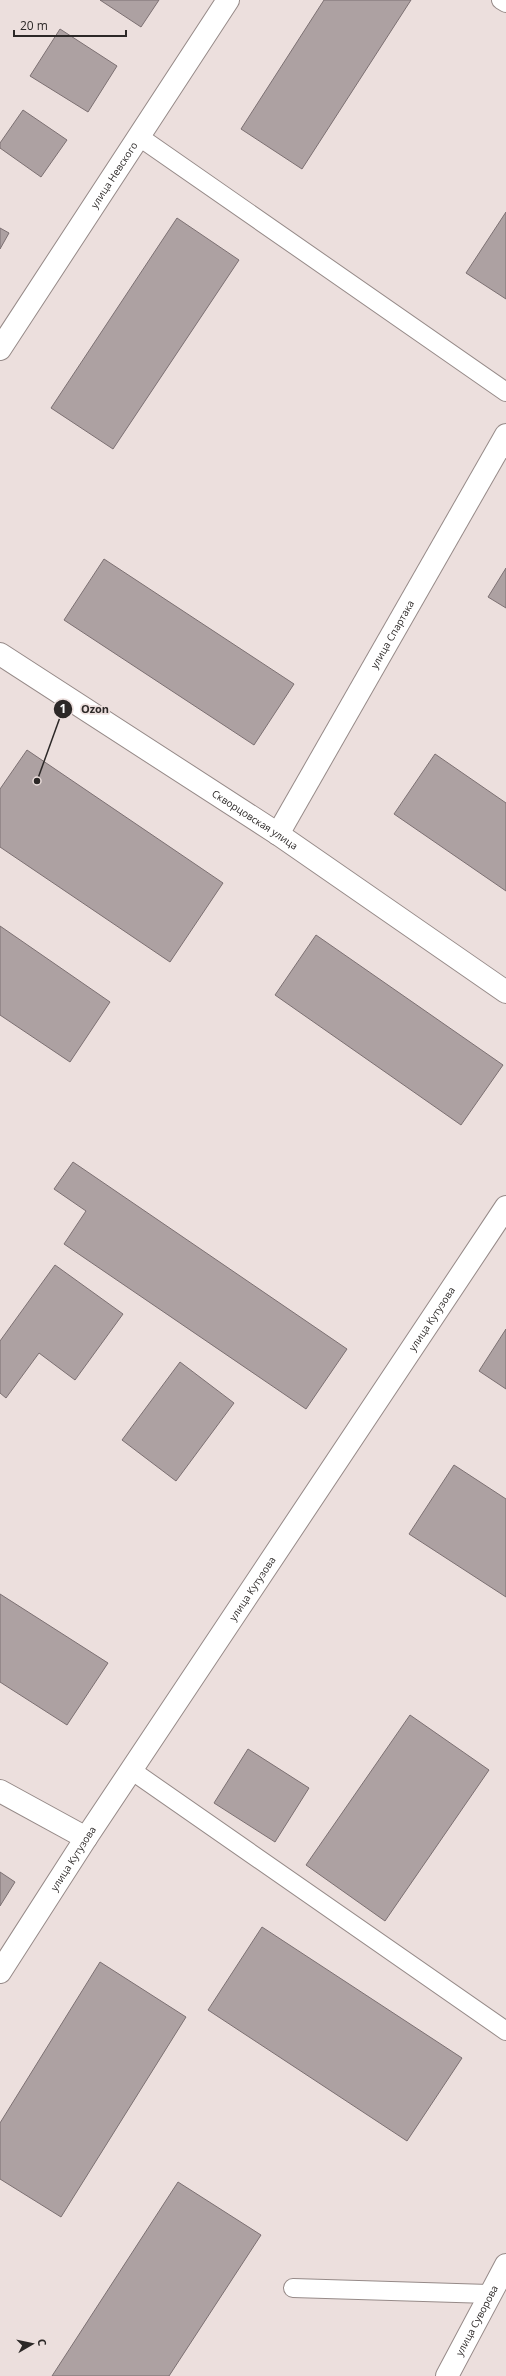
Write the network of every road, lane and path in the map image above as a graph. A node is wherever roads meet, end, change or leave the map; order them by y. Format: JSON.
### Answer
{"nodes":[{"id":1,"x":228,"y":0,"type":"edge"},
{"id":2,"x":502,"y":0,"type":"edge"},
{"id":3,"x":506,"y":3,"type":"edge"},
{"id":4,"x":138,"y":136,"type":"junction"},
{"id":5,"x":0,"y":349,"type":"edge"},
{"id":6,"x":506,"y":392,"type":"edge"},
{"id":7,"x":506,"y":435,"type":"edge"},
{"id":8,"x":500,"y":460,"type":"edge"},
{"id":9,"x":0,"y":654,"type":"edge"},
{"id":10,"x":278,"y":834,"type":"junction"},
{"id":11,"x":506,"y":992,"type":"edge"},
{"id":12,"x":506,"y":1207,"type":"edge"},
{"id":13,"x":131,"y":1770,"type":"junction"},
{"id":14,"x":0,"y":1791,"type":"edge"},
{"id":15,"x":86,"y":1838,"type":"junction"},
{"id":16,"x":0,"y":1972,"type":"edge"},
{"id":17,"x":506,"y":2031,"type":"edge"},
{"id":18,"x":506,"y":2265,"type":"edge"},
{"id":19,"x":293,"y":2288,"type":"dead end"},
{"id":20,"x":489,"y":2294,"type":"junction"},
{"id":21,"x":447,"y":2376,"type":"edge"}],
"edges":[{"from":1,"to":4,"type":"street","name":"улица Невского"},
{"from":2,"to":3,"type":"lane"},
{"from":4,"to":5,"type":"street","name":"улица Невского"},
{"from":4,"to":6,"type":"lane"},
{"from":7,"to":8,"type":"street","name":"улица Спартака"},
{"from":8,"to":10,"type":"street","name":"улица Спартака"},
{"from":9,"to":10,"type":"street","name":"Скворцовская улица"},
{"from":10,"to":11,"type":"street","name":"Скворцовская улица"},
{"from":12,"to":13,"type":"street","name":"улица Кутузова"},
{"from":13,"to":15,"type":"street","name":"улица Кутузова"},
{"from":13,"to":17,"type":"lane"},
{"from":14,"to":15,"type":"street"},
{"from":15,"to":16,"type":"street","name":"улица Кутузова"},
{"from":18,"to":20,"type":"street","name":"улица Суворова"},
{"from":19,"to":20,"type":"lane"},
{"from":20,"to":21,"type":"street","name":"улица Суворова"}]}
